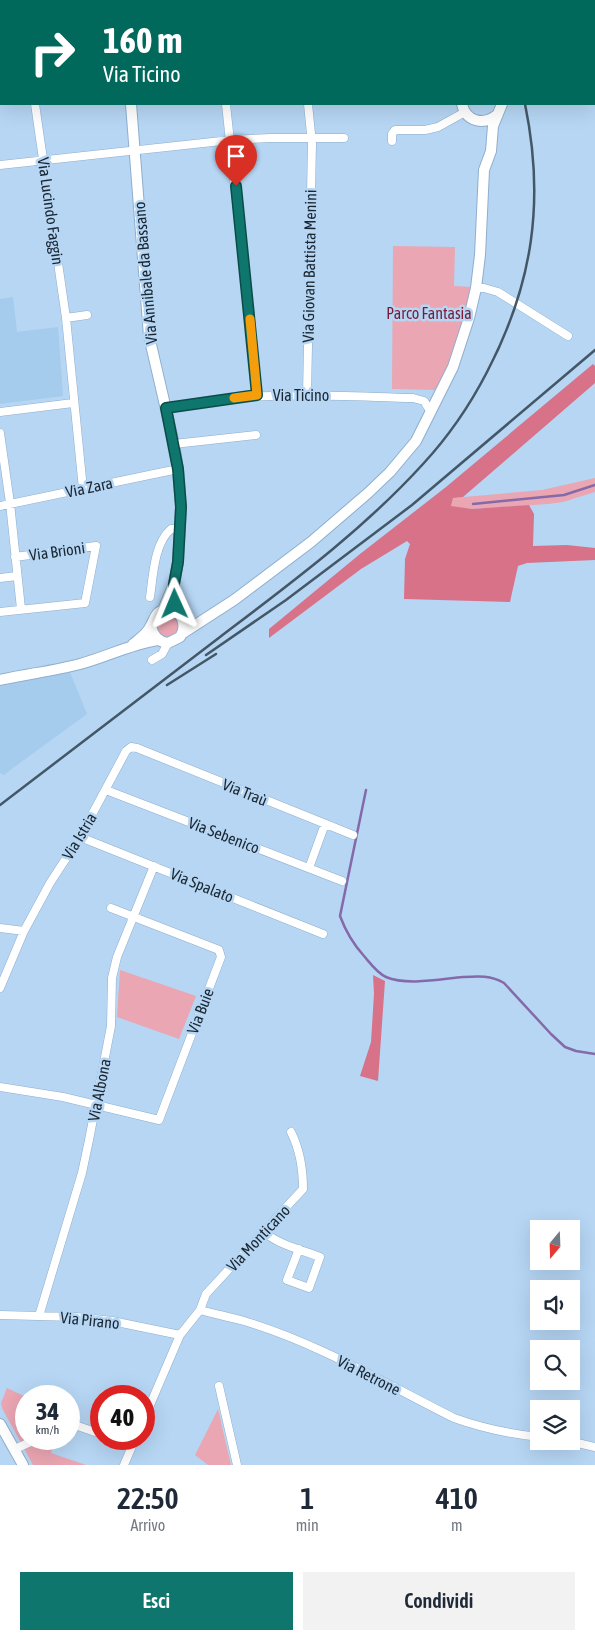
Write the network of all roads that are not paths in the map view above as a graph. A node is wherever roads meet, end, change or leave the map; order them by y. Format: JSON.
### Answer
{"nodes":[{"id":1,"x":35,"y":105,"type":"edge"},
{"id":2,"x":131,"y":105,"type":"edge"},
{"id":3,"x":226,"y":105,"type":"edge"},
{"id":4,"x":308,"y":105,"type":"edge"},
{"id":5,"x":502,"y":105,"type":"edge"},
{"id":6,"x":464,"y":108,"type":"edge"},
{"id":7,"x":498,"y":114,"type":"junction"},
{"id":8,"x":474,"y":120,"type":"junction"},
{"id":9,"x":312,"y":138,"type":"junction"},
{"id":10,"x":344,"y":138,"type":"dead end"},
{"id":11,"x":231,"y":140,"type":"junction"},
{"id":12,"x":392,"y":141,"type":"dead end"},
{"id":13,"x":491,"y":142,"type":"junction"},
{"id":14,"x":136,"y":151,"type":"junction"},
{"id":15,"x":44,"y":160,"type":"junction"},
{"id":16,"x":0,"y":165,"type":"edge"},
{"id":17,"x":476,"y":288,"type":"junction"},
{"id":18,"x":87,"y":315,"type":"dead end"},
{"id":19,"x":66,"y":318,"type":"junction"},
{"id":20,"x":568,"y":336,"type":"dead end"},
{"id":21,"x":257,"y":395,"type":"junction"},
{"id":22,"x":307,"y":395,"type":"junction"},
{"id":23,"x":74,"y":403,"type":"junction"},
{"id":24,"x":166,"y":408,"type":"junction"},
{"id":25,"x":0,"y":412,"type":"edge"},
{"id":26,"x":431,"y":412,"type":"junction"},
{"id":27,"x":0,"y":433,"type":"edge"},
{"id":28,"x":256,"y":435,"type":"dead end"},
{"id":29,"x":174,"y":444,"type":"junction"},
{"id":30,"x":178,"y":469,"type":"junction"},
{"id":31,"x":83,"y":488,"type":"junction"},
{"id":32,"x":10,"y":503,"type":"junction"},
{"id":33,"x":0,"y":506,"type":"edge"},
{"id":34,"x":181,"y":529,"type":"junction"},
{"id":35,"x":15,"y":557,"type":"junction"},
{"id":36,"x":17,"y":576,"type":"junction"},
{"id":37,"x":0,"y":578,"type":"edge"},
{"id":38,"x":174,"y":584,"type":"junction"},
{"id":39,"x":150,"y":597,"type":"dead end"},
{"id":40,"x":21,"y":609,"type":"junction"},
{"id":41,"x":163,"y":610,"type":"junction"},
{"id":42,"x":0,"y":612,"type":"edge"},
{"id":43,"x":179,"y":614,"type":"junction"},
{"id":44,"x":210,"y":615,"type":"junction"},
{"id":45,"x":151,"y":626,"type":"junction"},
{"id":46,"x":182,"y":633,"type":"junction"},
{"id":47,"x":163,"y":641,"type":"junction"},
{"id":48,"x":131,"y":647,"type":"junction"},
{"id":49,"x":152,"y":660,"type":"dead end"},
{"id":50,"x":0,"y":680,"type":"edge"},
{"id":51,"x":137,"y":748,"type":"joint"},
{"id":52,"x":106,"y":790,"type":"junction"},
{"id":53,"x":325,"y":824,"type":"junction"},
{"id":54,"x":353,"y":835,"type":"dead end"},
{"id":55,"x":80,"y":837,"type":"junction"},
{"id":56,"x":154,"y":866,"type":"junction"},
{"id":57,"x":309,"y":868,"type":"junction"},
{"id":58,"x":342,"y":881,"type":"dead end"},
{"id":59,"x":111,"y":908,"type":"dead end"},
{"id":60,"x":134,"y":918,"type":"junction"},
{"id":61,"x":0,"y":928,"type":"edge"},
{"id":62,"x":24,"y":931,"type":"junction"},
{"id":63,"x":324,"y":934,"type":"dead end"},
{"id":64,"x":0,"y":988,"type":"edge"},
{"id":65,"x":0,"y":1087,"type":"edge"},
{"id":66,"x":96,"y":1105,"type":"junction"},
{"id":67,"x":291,"y":1132,"type":"dead end"},
{"id":68,"x":264,"y":1232,"type":"junction"},
{"id":69,"x":299,"y":1249,"type":"junction"},
{"id":70,"x":200,"y":1310,"type":"junction"},
{"id":71,"x":0,"y":1315,"type":"edge"},
{"id":72,"x":39,"y":1316,"type":"junction"},
{"id":73,"x":180,"y":1334,"type":"junction"},
{"id":74,"x":219,"y":1386,"type":"dead end"},
{"id":75,"x":155,"y":1393,"type":"edge"},
{"id":76,"x":0,"y":1424,"type":"edge"},
{"id":77,"x":530,"y":1436,"type":"edge"},
{"id":78,"x":580,"y":1444,"type":"edge"},
{"id":79,"x":595,"y":1447,"type":"edge"},
{"id":80,"x":14,"y":1449,"type":"joint"},
{"id":81,"x":130,"y":1450,"type":"edge"},
{"id":82,"x":23,"y":1465,"type":"edge"},
{"id":83,"x":124,"y":1465,"type":"edge"},
{"id":84,"x":236,"y":1465,"type":"edge"}],
"edges":[{"from":1,"to":15,"type":"street","name":"Via Lucindo Faggin"},
{"from":2,"to":14,"type":"main road","name":"Via Annibale da Bassano"},
{"from":3,"to":11,"type":"street"},
{"from":4,"to":9,"type":"street","name":"Via Giovan Battista Menini"},
{"from":5,"to":7,"type":"main road"},
{"from":6,"to":8,"type":"main road"},
{"from":6,"to":12,"type":"street"},
{"from":7,"to":8,"type":"main road"},
{"from":7,"to":13,"type":"main road"},
{"from":8,"to":13,"type":"main road"},
{"from":9,"to":10,"type":"street"},
{"from":9,"to":11,"type":"street"},
{"from":9,"to":22,"type":"street","name":"Via Giovan Battista Menini"},
{"from":11,"to":14,"type":"street"},
{"from":11,"to":21,"type":"street"},
{"from":13,"to":17,"type":"main road"},
{"from":14,"to":15,"type":"street"},
{"from":14,"to":24,"type":"main road","name":"Via Annibale da Bassano"},
{"from":15,"to":16,"type":"street"},
{"from":15,"to":19,"type":"street","name":"Via Lucindo Faggin"},
{"from":17,"to":20,"type":"street"},
{"from":17,"to":26,"type":"main road"},
{"from":18,"to":19,"type":"street"},
{"from":19,"to":23,"type":"street","name":"Via Lucindo Faggin"},
{"from":21,"to":22,"type":"street","name":"Via Ticino"},
{"from":21,"to":24,"type":"street","name":"Via Ticino"},
{"from":22,"to":26,"type":"street","name":"Via Ticino"},
{"from":23,"to":25,"type":"street"},
{"from":23,"to":31,"type":"street","name":"Via Lucindo Faggin"},
{"from":24,"to":29,"type":"main road","name":"Via Annibale da Bassano"},
{"from":26,"to":44,"type":"main road"},
{"from":27,"to":32,"type":"street"},
{"from":28,"to":29,"type":"street"},
{"from":29,"to":30,"type":"main road","name":"Via Annibale da Bassano"},
{"from":30,"to":31,"type":"street","name":"Via Zara"},
{"from":30,"to":34,"type":"main road","name":"Via Annibale da Bassano"},
{"from":31,"to":32,"type":"street","name":"Via Zara"},
{"from":32,"to":33,"type":"street","name":"Via Zara"},
{"from":32,"to":35,"type":"street"},
{"from":34,"to":38,"type":"main road","name":"Via Annibale da Bassano"},
{"from":34,"to":39,"type":"street"},
{"from":35,"to":36,"type":"street"},
{"from":35,"to":40,"type":"street","name":"Via Brioni"},
{"from":36,"to":37,"type":"street"},
{"from":36,"to":40,"type":"street"},
{"from":38,"to":41,"type":"main road","name":"Via Annibale da Bassano"},
{"from":38,"to":43,"type":"main road","name":"Via Annibale da Bassano"},
{"from":40,"to":42,"type":"street"},
{"from":41,"to":43,"type":"main road"},
{"from":41,"to":45,"type":"main road","name":"Via Annibale da Bassano"},
{"from":43,"to":44,"type":"main road"},
{"from":43,"to":46,"type":"main road","name":"Via Annibale da Bassano"},
{"from":44,"to":46,"type":"main road"},
{"from":45,"to":47,"type":"main road"},
{"from":45,"to":48,"type":"main road","name":"Via Annibale da Bassano"},
{"from":46,"to":47,"type":"main road"},
{"from":47,"to":48,"type":"main road"},
{"from":47,"to":49,"type":"street"},
{"from":48,"to":50,"type":"main road"},
{"from":51,"to":52,"type":"street","name":"Via Istria"},
{"from":51,"to":53,"type":"street","name":"Via Traù"},
{"from":52,"to":55,"type":"street","name":"Via Istria"},
{"from":52,"to":57,"type":"street","name":"Via Sebenico"},
{"from":53,"to":54,"type":"street","name":"Via Traù"},
{"from":53,"to":57,"type":"street"},
{"from":55,"to":56,"type":"street","name":"Via Spalato"},
{"from":55,"to":62,"type":"street","name":"Via Istria"},
{"from":56,"to":60,"type":"street","name":"Via Albona"},
{"from":56,"to":63,"type":"street","name":"Via Spalato"},
{"from":57,"to":58,"type":"street","name":"Via Sebenico"},
{"from":59,"to":60,"type":"street","name":"Via Buie"},
{"from":60,"to":66,"type":"street","name":"Via Albona"},
{"from":60,"to":66,"type":"street","name":"Via Buie"},
{"from":61,"to":62,"type":"street"},
{"from":62,"to":64,"type":"street","name":"Via Istria"},
{"from":65,"to":66,"type":"street"},
{"from":66,"to":72,"type":"street","name":"Via Albona"},
{"from":67,"to":68,"type":"street","name":"Via Monticano"},
{"from":68,"to":69,"type":"street"},
{"from":68,"to":70,"type":"street","name":"Via Monticano"},
{"from":69,"to":69,"type":"street"},
{"from":70,"to":73,"type":"street","name":"Via Monticano"},
{"from":70,"to":77,"type":"street","name":"Via Retrone"},
{"from":71,"to":72,"type":"street","name":"Via Pirano"},
{"from":72,"to":73,"type":"street","name":"Via Pirano"},
{"from":73,"to":75,"type":"street","name":"Via Monticano"},
{"from":74,"to":84,"type":"street"},
{"from":76,"to":80,"type":"main road"},
{"from":78,"to":79,"type":"street"},
{"from":80,"to":82,"type":"main road"},
{"from":81,"to":83,"type":"street"}]}
